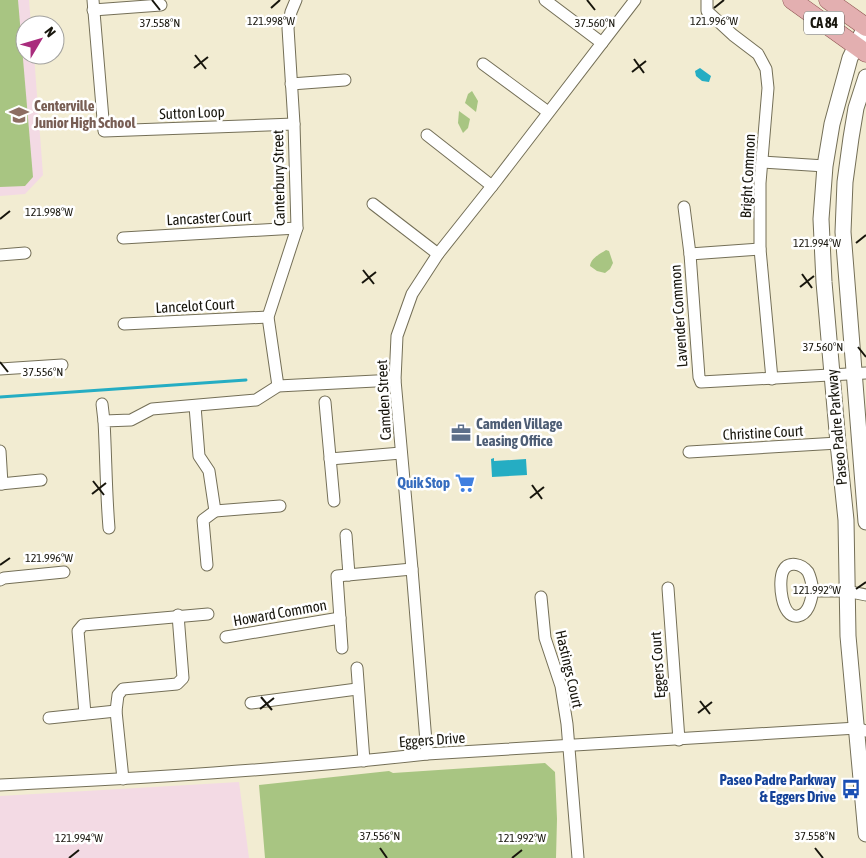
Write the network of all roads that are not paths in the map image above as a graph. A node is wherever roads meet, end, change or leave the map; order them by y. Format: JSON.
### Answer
{"nodes":[{"id":1,"x":296,"y":0,"type":"edge"},
{"id":2,"x":545,"y":0,"type":"edge"},
{"id":3,"x":635,"y":0,"type":"edge"},
{"id":4,"x":707,"y":0,"type":"edge"},
{"id":5,"x":792,"y":0,"type":"edge"},
{"id":6,"x":828,"y":0,"type":"edge"},
{"id":7,"x":93,"y":5,"type":"edge"},
{"id":8,"x":161,"y":5,"type":"dead end"},
{"id":9,"x":866,"y":26,"type":"edge"},
{"id":10,"x":602,"y":43,"type":"junction"},
{"id":11,"x":861,"y":49,"type":"edge"},
{"id":12,"x":483,"y":64,"type":"dead end"},
{"id":13,"x":866,"y":77,"type":"edge"},
{"id":14,"x":345,"y":80,"type":"dead end"},
{"id":15,"x":292,"y":84,"type":"junction"},
{"id":16,"x":548,"y":112,"type":"junction"},
{"id":17,"x":294,"y":124,"type":"junction"},
{"id":18,"x":428,"y":135,"type":"dead end"},
{"id":19,"x":762,"y":162,"type":"junction"},
{"id":20,"x":825,"y":166,"type":"junction"},
{"id":21,"x":492,"y":186,"type":"junction"},
{"id":22,"x":373,"y":204,"type":"dead end"},
{"id":23,"x":684,"y":207,"type":"dead end"},
{"id":24,"x":297,"y":228,"type":"junction"},
{"id":25,"x":123,"y":238,"type":"dead end"},
{"id":26,"x":760,"y":249,"type":"junction"},
{"id":27,"x":25,"y":253,"type":"dead end"},
{"id":28,"x":438,"y":254,"type":"junction"},
{"id":29,"x":690,"y":254,"type":"junction"},
{"id":30,"x":0,"y":255,"type":"edge"},
{"id":31,"x":268,"y":317,"type":"junction"},
{"id":32,"x":124,"y":324,"type":"dead end"},
{"id":33,"x":62,"y":365,"type":"dead end"},
{"id":34,"x":0,"y":369,"type":"edge"},
{"id":35,"x":860,"y":373,"type":"edge"},
{"id":36,"x":833,"y":375,"type":"junction"},
{"id":37,"x":772,"y":379,"type":"junction"},
{"id":38,"x":395,"y":380,"type":"junction"},
{"id":39,"x":278,"y":386,"type":"junction"},
{"id":40,"x":325,"y":402,"type":"dead end"},
{"id":41,"x":102,"y":404,"type":"dead end"},
{"id":42,"x":195,"y":406,"type":"junction"},
{"id":43,"x":104,"y":422,"type":"junction"},
{"id":44,"x":838,"y":443,"type":"junction"},
{"id":45,"x":0,"y":451,"type":"edge"},
{"id":46,"x":689,"y":452,"type":"dead end"},
{"id":47,"x":401,"y":453,"type":"junction"},
{"id":48,"x":330,"y":459,"type":"junction"},
{"id":49,"x":41,"y":480,"type":"dead end"},
{"id":50,"x":1,"y":484,"type":"edge"},
{"id":51,"x":334,"y":501,"type":"dead end"},
{"id":52,"x":280,"y":506,"type":"dead end"},
{"id":53,"x":215,"y":511,"type":"junction"},
{"id":54,"x":866,"y":522,"type":"edge"},
{"id":55,"x":109,"y":528,"type":"dead end"},
{"id":56,"x":346,"y":536,"type":"dead end"},
{"id":57,"x":207,"y":565,"type":"dead end"},
{"id":58,"x":412,"y":569,"type":"junction"},
{"id":59,"x":64,"y":572,"type":"dead end"},
{"id":60,"x":349,"y":575,"type":"junction"},
{"id":61,"x":0,"y":580,"type":"edge"},
{"id":62,"x":668,"y":588,"type":"dead end"},
{"id":63,"x":846,"y":590,"type":"junction"},
{"id":64,"x":813,"y":591,"type":"dead end"},
{"id":65,"x":866,"y":595,"type":"edge"},
{"id":66,"x":541,"y":597,"type":"dead end"},
{"id":67,"x":208,"y":614,"type":"dead end"},
{"id":68,"x":178,"y":615,"type":"junction"},
{"id":69,"x":340,"y":618,"type":"junction"},
{"id":70,"x":226,"y":637,"type":"dead end"},
{"id":71,"x":342,"y":648,"type":"dead end"},
{"id":72,"x":356,"y":668,"type":"dead end"},
{"id":73,"x":357,"y":689,"type":"junction"},
{"id":74,"x":251,"y":703,"type":"dead end"},
{"id":75,"x":116,"y":710,"type":"junction"},
{"id":76,"x":85,"y":714,"type":"junction"},
{"id":77,"x":49,"y":718,"type":"dead end"},
{"id":78,"x":861,"y":729,"type":"edge"},
{"id":79,"x":679,"y":740,"type":"junction"},
{"id":80,"x":568,"y":747,"type":"junction"},
{"id":81,"x":427,"y":754,"type":"junction"},
{"id":82,"x":364,"y":760,"type":"junction"},
{"id":83,"x":123,"y":779,"type":"junction"},
{"id":84,"x":0,"y":785,"type":"edge"},
{"id":85,"x":866,"y":834,"type":"edge"},
{"id":86,"x":578,"y":858,"type":"edge"}],
"edges":[{"from":1,"to":15,"type":"street","name":"Canterbury Street"},
{"from":2,"to":10,"type":"street"},
{"from":3,"to":10,"type":"street","name":"Camden Street"},
{"from":4,"to":19,"type":"street","name":"Bright Common"},
{"from":5,"to":11,"type":"main road","number":"CA 84"},
{"from":6,"to":9,"type":"main road","number":"CA 84"},
{"from":7,"to":8,"type":"street"},
{"from":7,"to":17,"type":"street","name":"Sutton Loop"},
{"from":9,"to":11,"type":"main road","name":"Paseo Padre Parkway"},
{"from":10,"to":16,"type":"street","name":"Camden Street"},
{"from":11,"to":20,"type":"main road","name":"Paseo Padre Parkway"},
{"from":12,"to":16,"type":"street"},
{"from":13,"to":35,"type":"main road","name":"Paseo Padre Parkway"},
{"from":14,"to":15,"type":"street"},
{"from":15,"to":17,"type":"street","name":"Canterbury Street"},
{"from":16,"to":21,"type":"street","name":"Camden Street"},
{"from":17,"to":24,"type":"street","name":"Canterbury Street"},
{"from":18,"to":21,"type":"street"},
{"from":19,"to":20,"type":"street"},
{"from":19,"to":26,"type":"street","name":"Bright Common"},
{"from":20,"to":36,"type":"main road","name":"Paseo Padre Parkway"},
{"from":21,"to":28,"type":"street","name":"Camden Street"},
{"from":22,"to":28,"type":"street"},
{"from":23,"to":29,"type":"street","name":"Lavender Common"},
{"from":24,"to":25,"type":"street","name":"Lancaster Court"},
{"from":24,"to":31,"type":"street","name":"Canterbury Street"},
{"from":26,"to":29,"type":"street"},
{"from":26,"to":37,"type":"street","name":"Bright Common"},
{"from":27,"to":30,"type":"street"},
{"from":28,"to":38,"type":"street","name":"Camden Street"},
{"from":29,"to":37,"type":"street","name":"Lavender Common"},
{"from":31,"to":32,"type":"street","name":"Lancelot Court"},
{"from":31,"to":39,"type":"street","name":"Canterbury Street"},
{"from":33,"to":34,"type":"street"},
{"from":35,"to":36,"type":"street"},
{"from":35,"to":54,"type":"main road","name":"Paseo Padre Parkway"},
{"from":36,"to":37,"type":"street"},
{"from":36,"to":44,"type":"main road","name":"Paseo Padre Parkway"},
{"from":38,"to":39,"type":"street"},
{"from":38,"to":47,"type":"street","name":"Camden Street"},
{"from":39,"to":42,"type":"street"},
{"from":40,"to":48,"type":"street"},
{"from":41,"to":43,"type":"street"},
{"from":42,"to":43,"type":"street"},
{"from":42,"to":53,"type":"street"},
{"from":43,"to":55,"type":"street"},
{"from":44,"to":46,"type":"street","name":"Christine Court"},
{"from":44,"to":63,"type":"main road","name":"Paseo Padre Parkway"},
{"from":45,"to":50,"type":"street"},
{"from":47,"to":48,"type":"street"},
{"from":47,"to":58,"type":"street","name":"Camden Street"},
{"from":48,"to":51,"type":"street"},
{"from":49,"to":50,"type":"street"},
{"from":52,"to":53,"type":"street"},
{"from":53,"to":57,"type":"street"},
{"from":56,"to":60,"type":"street"},
{"from":58,"to":60,"type":"street"},
{"from":58,"to":81,"type":"street","name":"Camden Street"},
{"from":59,"to":61,"type":"street"},
{"from":60,"to":69,"type":"street","name":"Howard Common"},
{"from":62,"to":79,"type":"street","name":"Eggers Court"},
{"from":63,"to":64,"type":"street"},
{"from":63,"to":65,"type":"street"},
{"from":63,"to":78,"type":"main road","name":"Paseo Padre Parkway"},
{"from":66,"to":80,"type":"street","name":"Hastings Court"},
{"from":67,"to":68,"type":"street"},
{"from":68,"to":75,"type":"street"},
{"from":68,"to":76,"type":"street"},
{"from":69,"to":70,"type":"street","name":"Howard Common"},
{"from":69,"to":71,"type":"street","name":"Howard Common"},
{"from":72,"to":73,"type":"street"},
{"from":73,"to":74,"type":"street"},
{"from":73,"to":82,"type":"street"},
{"from":75,"to":76,"type":"street"},
{"from":75,"to":83,"type":"street"},
{"from":76,"to":77,"type":"street"},
{"from":78,"to":79,"type":"street","name":"Eggers Drive"},
{"from":78,"to":85,"type":"main road","name":"Paseo Padre Parkway"},
{"from":79,"to":80,"type":"street","name":"Eggers Drive"},
{"from":80,"to":81,"type":"street","name":"Eggers Drive"},
{"from":80,"to":86,"type":"street","name":"Hastings Court"},
{"from":81,"to":82,"type":"street","name":"Eggers Drive"},
{"from":82,"to":83,"type":"street","name":"Eggers Drive"},
{"from":83,"to":84,"type":"street","name":"Eggers Drive"}]}
